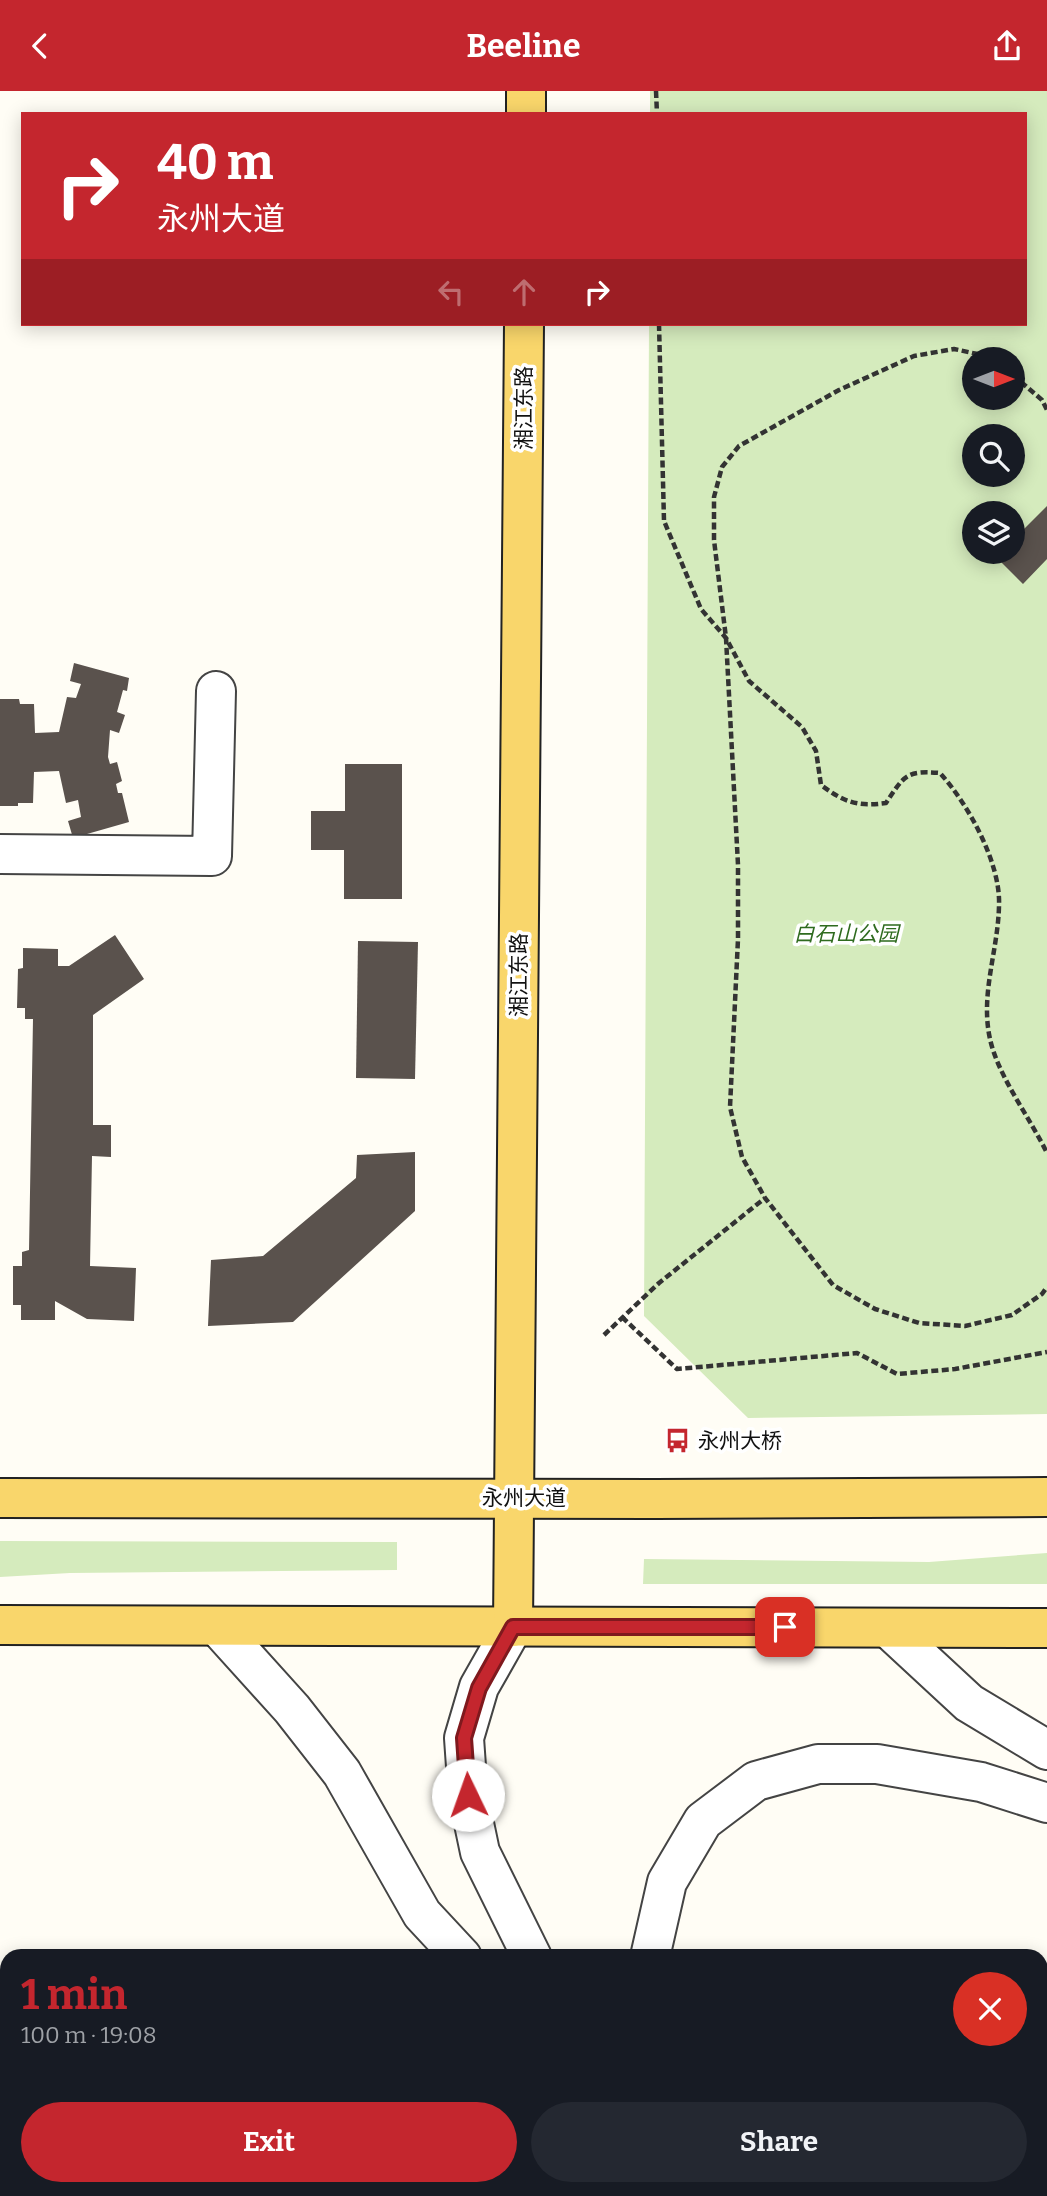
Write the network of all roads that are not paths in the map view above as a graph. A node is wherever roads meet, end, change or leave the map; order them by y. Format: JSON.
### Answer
{"nodes":[{"id":1,"x":526,"y":91,"type":"edge"},
{"id":2,"x":526,"y":112,"type":"edge"},
{"id":3,"x":524,"y":326,"type":"edge"},
{"id":4,"x":216,"y":691,"type":"dead end"},
{"id":5,"x":0,"y":854,"type":"edge"},
{"id":6,"x":1047,"y":1497,"type":"edge"},
{"id":7,"x":0,"y":1498,"type":"edge"},
{"id":8,"x":514,"y":1499,"type":"junction"},
{"id":9,"x":0,"y":1625,"type":"edge"},
{"id":10,"x":217,"y":1626,"type":"junction"},
{"id":11,"x":513,"y":1627,"type":"junction"},
{"id":12,"x":888,"y":1628,"type":"junction"},
{"id":13,"x":1047,"y":1628,"type":"edge"},
{"id":14,"x":969,"y":1703,"type":"junction"},
{"id":15,"x":1047,"y":1725,"type":"edge"},
{"id":16,"x":1047,"y":1750,"type":"edge"},
{"id":17,"x":1047,"y":1803,"type":"edge"},
{"id":18,"x":455,"y":1949,"type":"edge"},
{"id":19,"x":528,"y":1949,"type":"edge"},
{"id":20,"x":652,"y":1949,"type":"edge"}],
"edges":[{"from":1,"to":2,"type":"main road"},
{"from":3,"to":8,"type":"main road","name":"湘江东路"},
{"from":4,"to":5,"type":"street"},
{"from":6,"to":8,"type":"main road","name":"永州大道"},
{"from":7,"to":8,"type":"main road","name":"永州大道"},
{"from":8,"to":11,"type":"main road","name":"湘江东路"},
{"from":9,"to":10,"type":"main road"},
{"from":10,"to":11,"type":"main road"},
{"from":10,"to":18,"type":"street"},
{"from":11,"to":12,"type":"main road"},
{"from":11,"to":19,"type":"street"},
{"from":12,"to":13,"type":"main road"},
{"from":12,"to":14,"type":"street"},
{"from":14,"to":15,"type":"street"},
{"from":14,"to":16,"type":"street"},
{"from":17,"to":20,"type":"street"}]}
